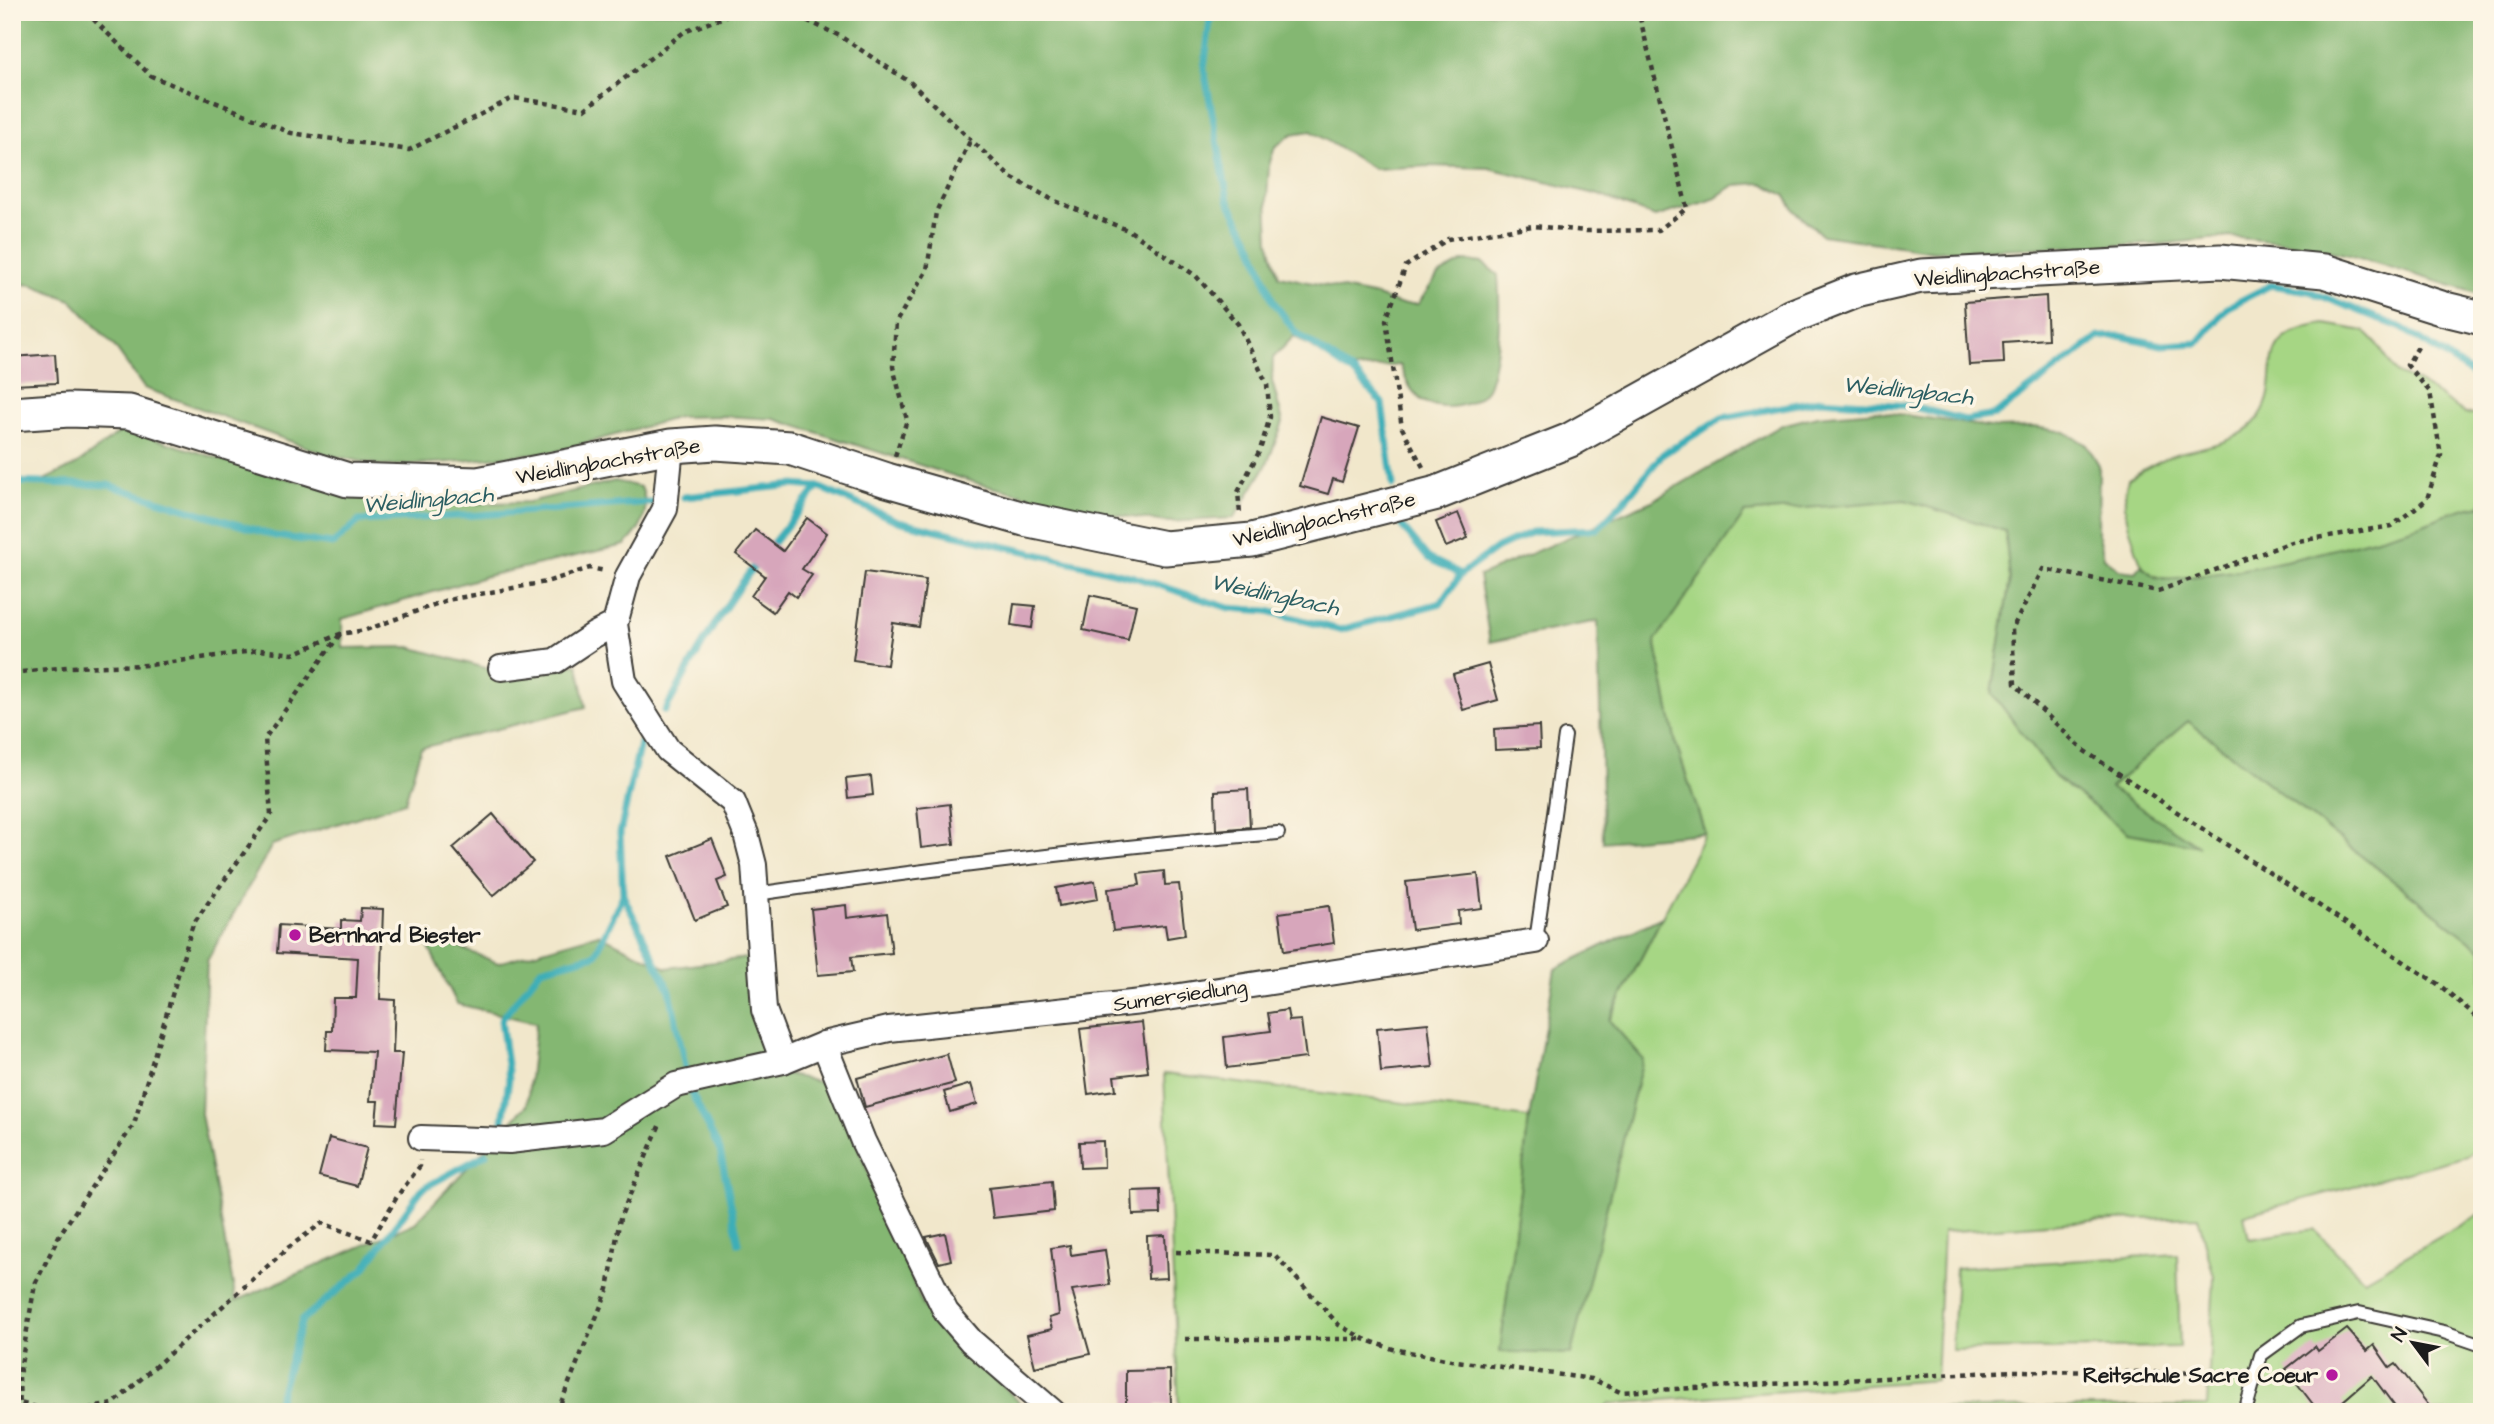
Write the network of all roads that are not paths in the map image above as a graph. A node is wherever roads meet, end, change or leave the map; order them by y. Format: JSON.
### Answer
{"nodes":[{"id":1,"x":2482,"y":318,"type":"edge"},
{"id":2,"x":12,"y":414,"type":"edge"},
{"id":3,"x":671,"y":446,"type":"junction"},
{"id":4,"x":615,"y":624,"type":"junction"},
{"id":5,"x":501,"y":668,"type":"dead end"},
{"id":6,"x":1565,"y":736,"type":"dead end"},
{"id":7,"x":1278,"y":833,"type":"dead end"},
{"id":8,"x":756,"y":894,"type":"junction"},
{"id":9,"x":1536,"y":941,"type":"joint"},
{"id":10,"x":824,"y":1044,"type":"junction"},
{"id":11,"x":783,"y":1060,"type":"junction"},
{"id":12,"x":421,"y":1138,"type":"road end"},
{"id":13,"x":2482,"y":1345,"type":"edge"},
{"id":14,"x":1053,"y":1412,"type":"edge"},
{"id":15,"x":2245,"y":1412,"type":"edge"}],
"edges":[{"from":1,"to":3,"type":"main road","name":"Weidlingbachstraße"},
{"from":2,"to":3,"type":"main road","name":"Weidlingbachstraße"},
{"from":3,"to":4,"type":"street"},
{"from":4,"to":5,"type":"street"},
{"from":4,"to":8,"type":"street"},
{"from":6,"to":9,"type":"lane"},
{"from":7,"to":8,"type":"lane"},
{"from":8,"to":11,"type":"street"},
{"from":9,"to":10,"type":"street","name":"Sumersiedlung"},
{"from":10,"to":11,"type":"street","name":"Sumersiedlung"},
{"from":10,"to":14,"type":"street"},
{"from":11,"to":12,"type":"street","name":"Sumersiedlung"},
{"from":13,"to":15,"type":"lane"}]}
